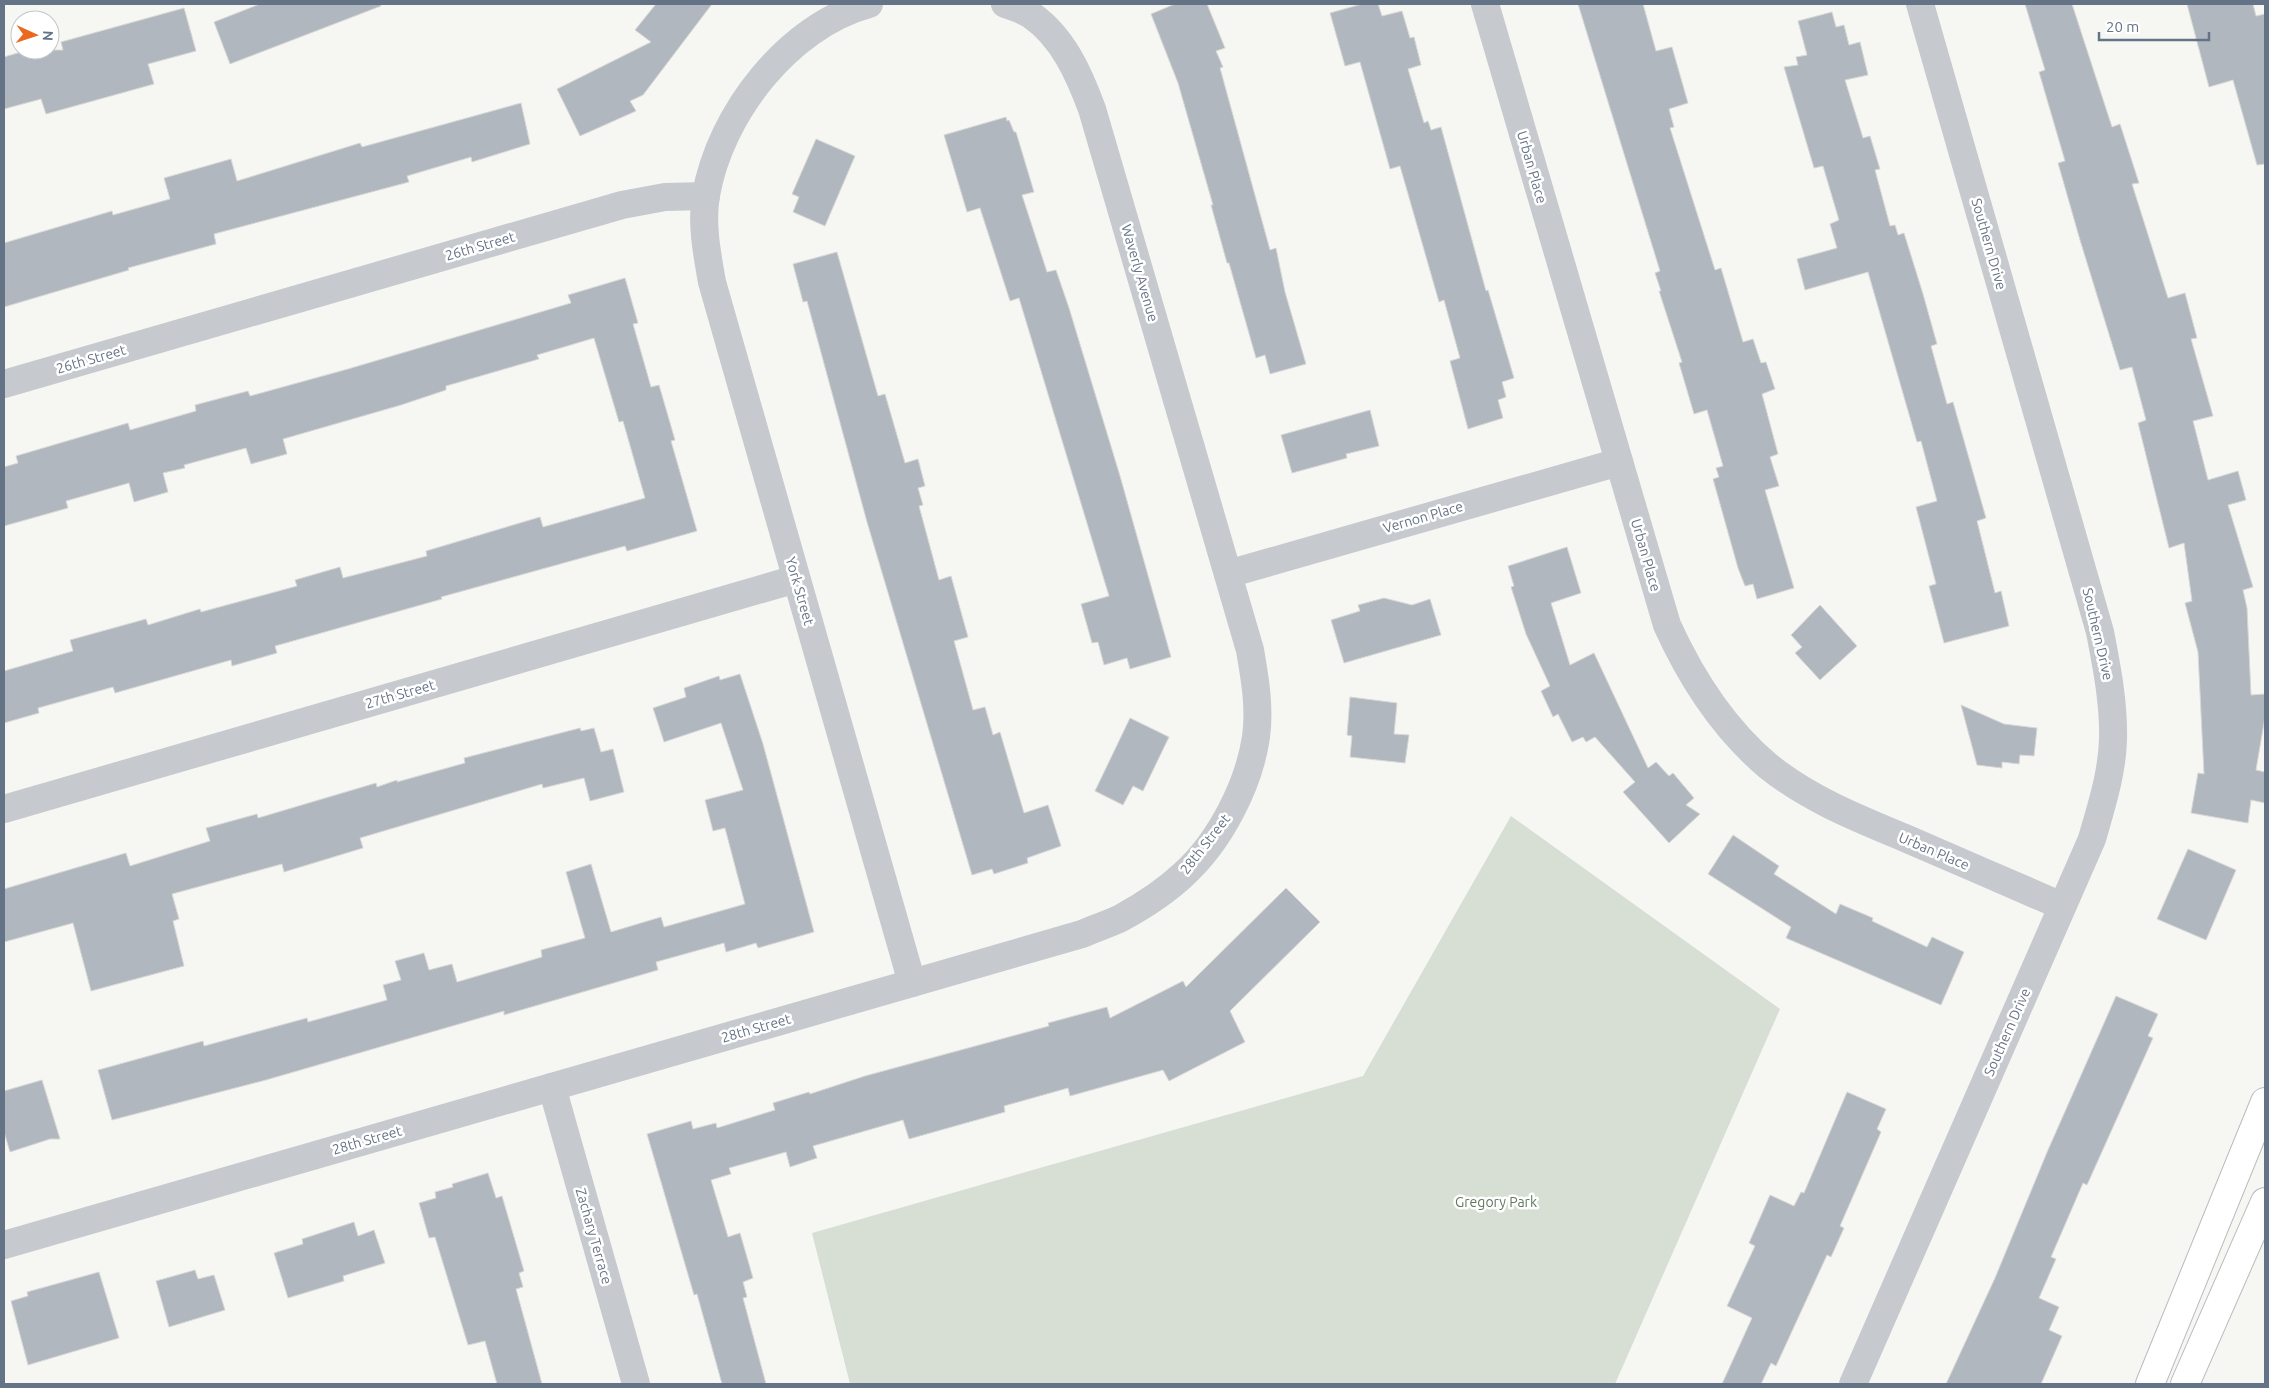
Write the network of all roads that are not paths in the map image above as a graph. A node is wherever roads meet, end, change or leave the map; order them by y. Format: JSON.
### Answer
{"nodes":[{"id":1,"x":869,"y":4,"type":"edge"},
{"id":2,"x":1006,"y":4,"type":"edge"},
{"id":3,"x":1485,"y":4,"type":"edge"},
{"id":4,"x":1920,"y":4,"type":"edge"},
{"id":5,"x":706,"y":196,"type":"junction"},
{"id":6,"x":4,"y":384,"type":"edge"},
{"id":7,"x":1618,"y":462,"type":"junction"},
{"id":8,"x":1228,"y":574,"type":"junction"},
{"id":9,"x":796,"y":579,"type":"junction"},
{"id":10,"x":4,"y":809,"type":"edge"},
{"id":11,"x":2062,"y":906,"type":"junction"},
{"id":12,"x":912,"y":983,"type":"junction"},
{"id":13,"x":552,"y":1087,"type":"junction"},
{"id":14,"x":2265,"y":1102,"type":"edge"},
{"id":15,"x":2265,"y":1202,"type":"edge"},
{"id":16,"x":4,"y":1245,"type":"edge"},
{"id":17,"x":636,"y":1384,"type":"edge"},
{"id":18,"x":1853,"y":1384,"type":"edge"},
{"id":19,"x":2150,"y":1384,"type":"edge"},
{"id":20,"x":2185,"y":1384,"type":"edge"}],
"edges":[{"from":1,"to":5,"type":"street"},
{"from":2,"to":8,"type":"street","name":"Waverly Avenue"},
{"from":3,"to":7,"type":"street","name":"Urban Place"},
{"from":4,"to":11,"type":"street","name":"Southern Drive"},
{"from":5,"to":6,"type":"street","name":"26th Street"},
{"from":5,"to":9,"type":"street","name":"York Street"},
{"from":7,"to":8,"type":"street","name":"Vernon Place"},
{"from":7,"to":11,"type":"street","name":"Urban Place"},
{"from":8,"to":12,"type":"street","name":"28th Street"},
{"from":9,"to":10,"type":"street","name":"27th Street"},
{"from":9,"to":12,"type":"street","name":"York Street"},
{"from":11,"to":18,"type":"street","name":"Southern Drive"},
{"from":12,"to":13,"type":"street","name":"28th Street"},
{"from":13,"to":16,"type":"street","name":"28th Street"},
{"from":13,"to":17,"type":"street","name":"Zachary Terrace"},
{"from":14,"to":19,"type":"highway"},
{"from":15,"to":20,"type":"highway"}]}
